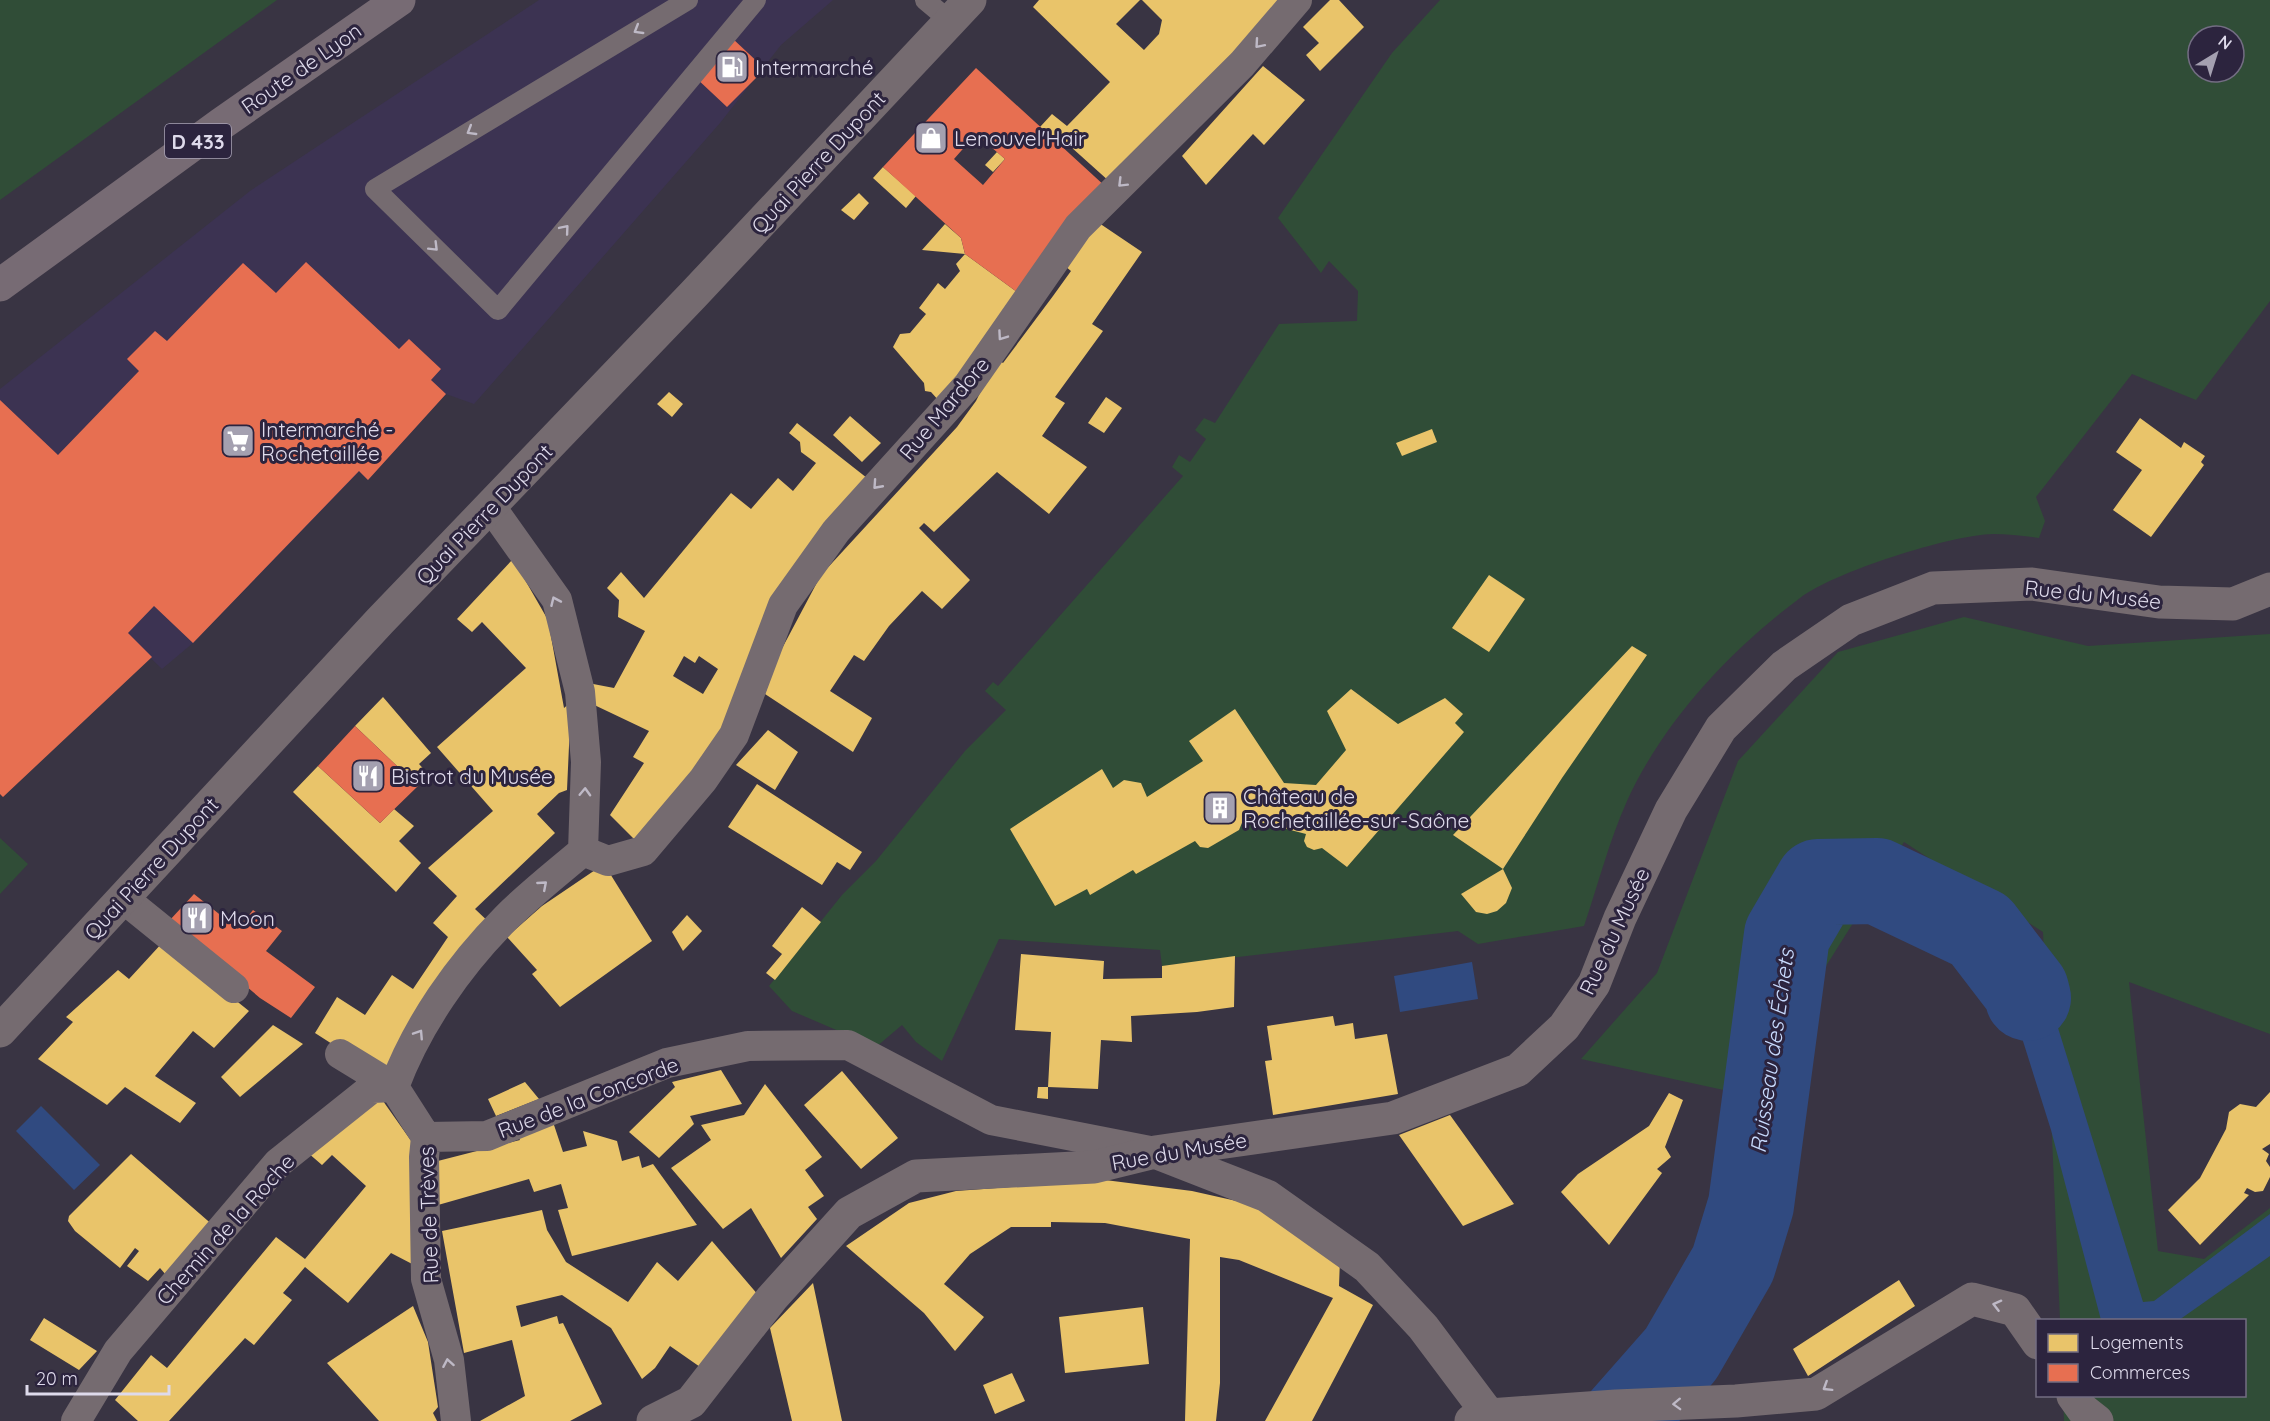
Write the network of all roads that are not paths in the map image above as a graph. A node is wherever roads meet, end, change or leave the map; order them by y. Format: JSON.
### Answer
{"nodes":[{"id":1,"x":399,"y":0,"type":"edge"},
{"id":2,"x":688,"y":0,"type":"edge"},
{"id":3,"x":756,"y":0,"type":"edge"},
{"id":4,"x":925,"y":0,"type":"edge"},
{"id":5,"x":1297,"y":0,"type":"edge"},
{"id":6,"x":960,"y":11,"type":"edge"},
{"id":7,"x":0,"y":285,"type":"edge"},
{"id":8,"x":491,"y":507,"type":"junction"},
{"id":9,"x":2270,"y":589,"type":"edge"},
{"id":10,"x":583,"y":851,"type":"junction"},
{"id":11,"x":124,"y":898,"type":"junction"},
{"id":12,"x":234,"y":988,"type":"dead end"},
{"id":13,"x":0,"y":1030,"type":"edge"},
{"id":14,"x":340,"y":1054,"type":"dead end"},
{"id":15,"x":394,"y":1087,"type":"junction"},
{"id":16,"x":426,"y":1137,"type":"junction"},
{"id":17,"x":1155,"y":1152,"type":"junction"},
{"id":18,"x":2036,"y":1342,"type":"edge"},
{"id":19,"x":2074,"y":1397,"type":"edge"},
{"id":20,"x":695,"y":1411,"type":"edge"},
{"id":21,"x":1480,"y":1418,"type":"edge"},
{"id":22,"x":76,"y":1421,"type":"edge"},
{"id":23,"x":456,"y":1421,"type":"edge"},
{"id":24,"x":653,"y":1421,"type":"edge"},
{"id":25,"x":2097,"y":1421,"type":"edge"}],
"edges":[{"from":1,"to":7,"type":"main road","name":"Route de Lyon","number":"D 433"},
{"from":2,"to":3,"type":"lane","one_way":true},
{"from":4,"to":6,"type":"lane"},
{"from":5,"to":10,"type":"street","name":"Rue Mardore","one_way":true},
{"from":6,"to":8,"type":"street","name":"Quai Pierre Dupont"},
{"from":10,"to":8,"type":"street","one_way":true},
{"from":8,"to":11,"type":"street","name":"Quai Pierre Dupont"},
{"from":9,"to":17,"type":"street","name":"Rue du Musée"},
{"from":15,"to":10,"type":"street","one_way":true},
{"from":11,"to":12,"type":"street"},
{"from":11,"to":13,"type":"street","name":"Quai Pierre Dupont"},
{"from":14,"to":15,"type":"street"},
{"from":15,"to":16,"type":"street","name":"Rue de Trèves"},
{"from":15,"to":22,"type":"street","name":"Chemin de la Roche"},
{"from":16,"to":17,"type":"street","name":"Rue de la Concorde"},
{"from":23,"to":16,"type":"street","name":"Rue de Trèves","one_way":true},
{"from":17,"to":20,"type":"street","name":"Rue du Musée"},
{"from":17,"to":21,"type":"street"},
{"from":18,"to":21,"type":"street","one_way":true},
{"from":19,"to":25,"type":"street"},
{"from":20,"to":24,"type":"street","name":"Rue du Musée"}]}
